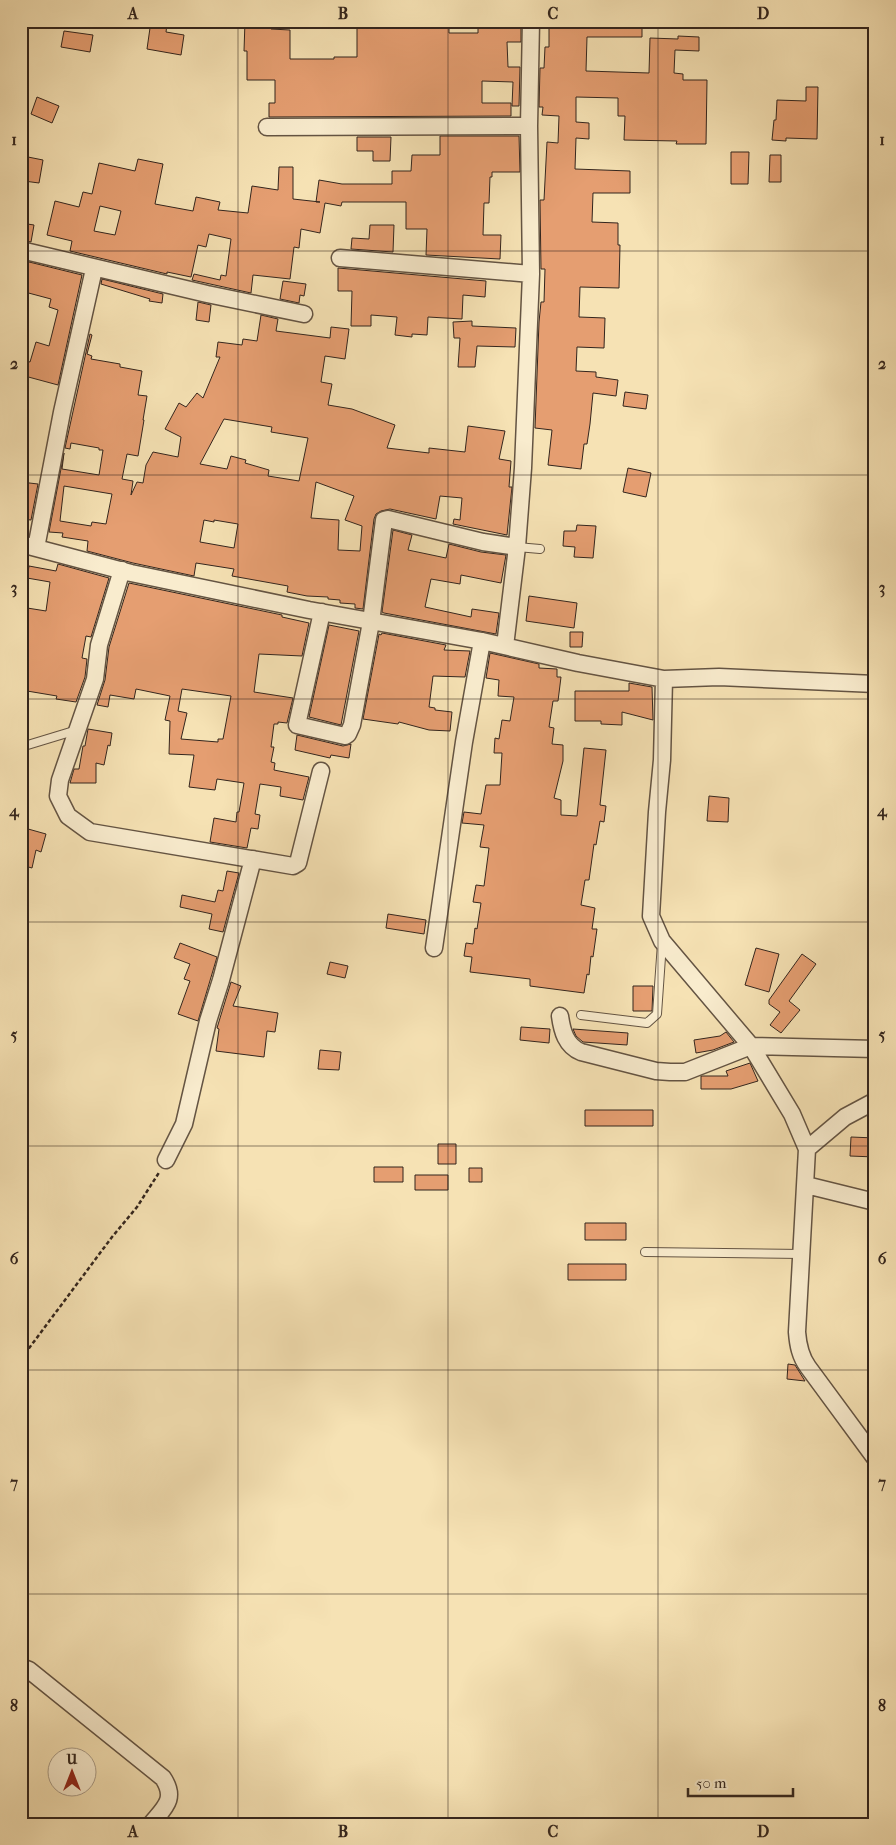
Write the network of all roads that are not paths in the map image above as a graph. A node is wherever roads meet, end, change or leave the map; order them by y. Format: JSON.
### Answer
{"nodes":[{"id":1,"x":531,"y":21,"type":"edge"},
{"id":2,"x":529,"y":126,"type":"junction"},
{"id":3,"x":267,"y":127,"type":"dead end"},
{"id":4,"x":21,"y":250,"type":"edge"},
{"id":5,"x":340,"y":258,"type":"dead end"},
{"id":6,"x":94,"y":268,"type":"junction"},
{"id":7,"x":530,"y":274,"type":"junction"},
{"id":8,"x":304,"y":314,"type":"dead end"},
{"id":9,"x":29,"y":546,"type":"edge"},
{"id":10,"x":517,"y":546,"type":"junction"},
{"id":11,"x":540,"y":549,"type":"dead end"},
{"id":12,"x":122,"y":570,"type":"junction"},
{"id":13,"x":322,"y":612,"type":"junction"},
{"id":14,"x":371,"y":622,"type":"junction"},
{"id":15,"x":482,"y":641,"type":"junction"},
{"id":16,"x":505,"y":646,"type":"junction"},
{"id":17,"x":664,"y":679,"type":"junction"},
{"id":18,"x":875,"y":684,"type":"edge"},
{"id":19,"x":78,"y":729,"type":"junction"},
{"id":20,"x":21,"y":747,"type":"edge"},
{"id":21,"x":321,"y":771,"type":"dead end"},
{"id":22,"x":254,"y":859,"type":"junction"},
{"id":23,"x":662,"y":941,"type":"junction"},
{"id":24,"x":434,"y":948,"type":"dead end"},
{"id":25,"x":581,"y":1015,"type":"dead end"},
{"id":26,"x":560,"y":1016,"type":"dead end"},
{"id":27,"x":750,"y":1046,"type":"junction"},
{"id":28,"x":875,"y":1049,"type":"edge"},
{"id":29,"x":875,"y":1101,"type":"edge"},
{"id":30,"x":807,"y":1148,"type":"junction"},
{"id":31,"x":166,"y":1160,"type":"road end"},
{"id":32,"x":806,"y":1185,"type":"junction"},
{"id":33,"x":875,"y":1202,"type":"edge"},
{"id":34,"x":645,"y":1252,"type":"dead end"},
{"id":35,"x":802,"y":1254,"type":"junction"},
{"id":36,"x":875,"y":1458,"type":"edge"},
{"id":37,"x":21,"y":1667,"type":"edge"},
{"id":38,"x":151,"y":1824,"type":"edge"}],
"edges":[{"from":1,"to":2,"type":"street"},
{"from":2,"to":3,"type":"street"},
{"from":2,"to":7,"type":"street"},
{"from":4,"to":6,"type":"street"},
{"from":5,"to":7,"type":"street"},
{"from":6,"to":8,"type":"street"},
{"from":6,"to":9,"type":"street"},
{"from":7,"to":10,"type":"street"},
{"from":9,"to":12,"type":"street"},
{"from":10,"to":11,"type":"lane"},
{"from":10,"to":14,"type":"street"},
{"from":10,"to":16,"type":"street"},
{"from":12,"to":13,"type":"street"},
{"from":12,"to":19,"type":"street"},
{"from":13,"to":14,"type":"street"},
{"from":13,"to":14,"type":"street"},
{"from":14,"to":15,"type":"street"},
{"from":15,"to":16,"type":"street"},
{"from":15,"to":24,"type":"street"},
{"from":16,"to":17,"type":"street"},
{"from":17,"to":18,"type":"street"},
{"from":17,"to":23,"type":"street"},
{"from":19,"to":20,"type":"lane"},
{"from":19,"to":22,"type":"street"},
{"from":21,"to":22,"type":"street"},
{"from":22,"to":31,"type":"street"},
{"from":23,"to":25,"type":"lane"},
{"from":23,"to":27,"type":"street"},
{"from":26,"to":27,"type":"street"},
{"from":27,"to":28,"type":"street"},
{"from":27,"to":30,"type":"street"},
{"from":29,"to":30,"type":"street"},
{"from":30,"to":32,"type":"street"},
{"from":32,"to":33,"type":"street"},
{"from":32,"to":35,"type":"street"},
{"from":34,"to":35,"type":"lane"},
{"from":35,"to":36,"type":"street"},
{"from":37,"to":38,"type":"street"}]}
